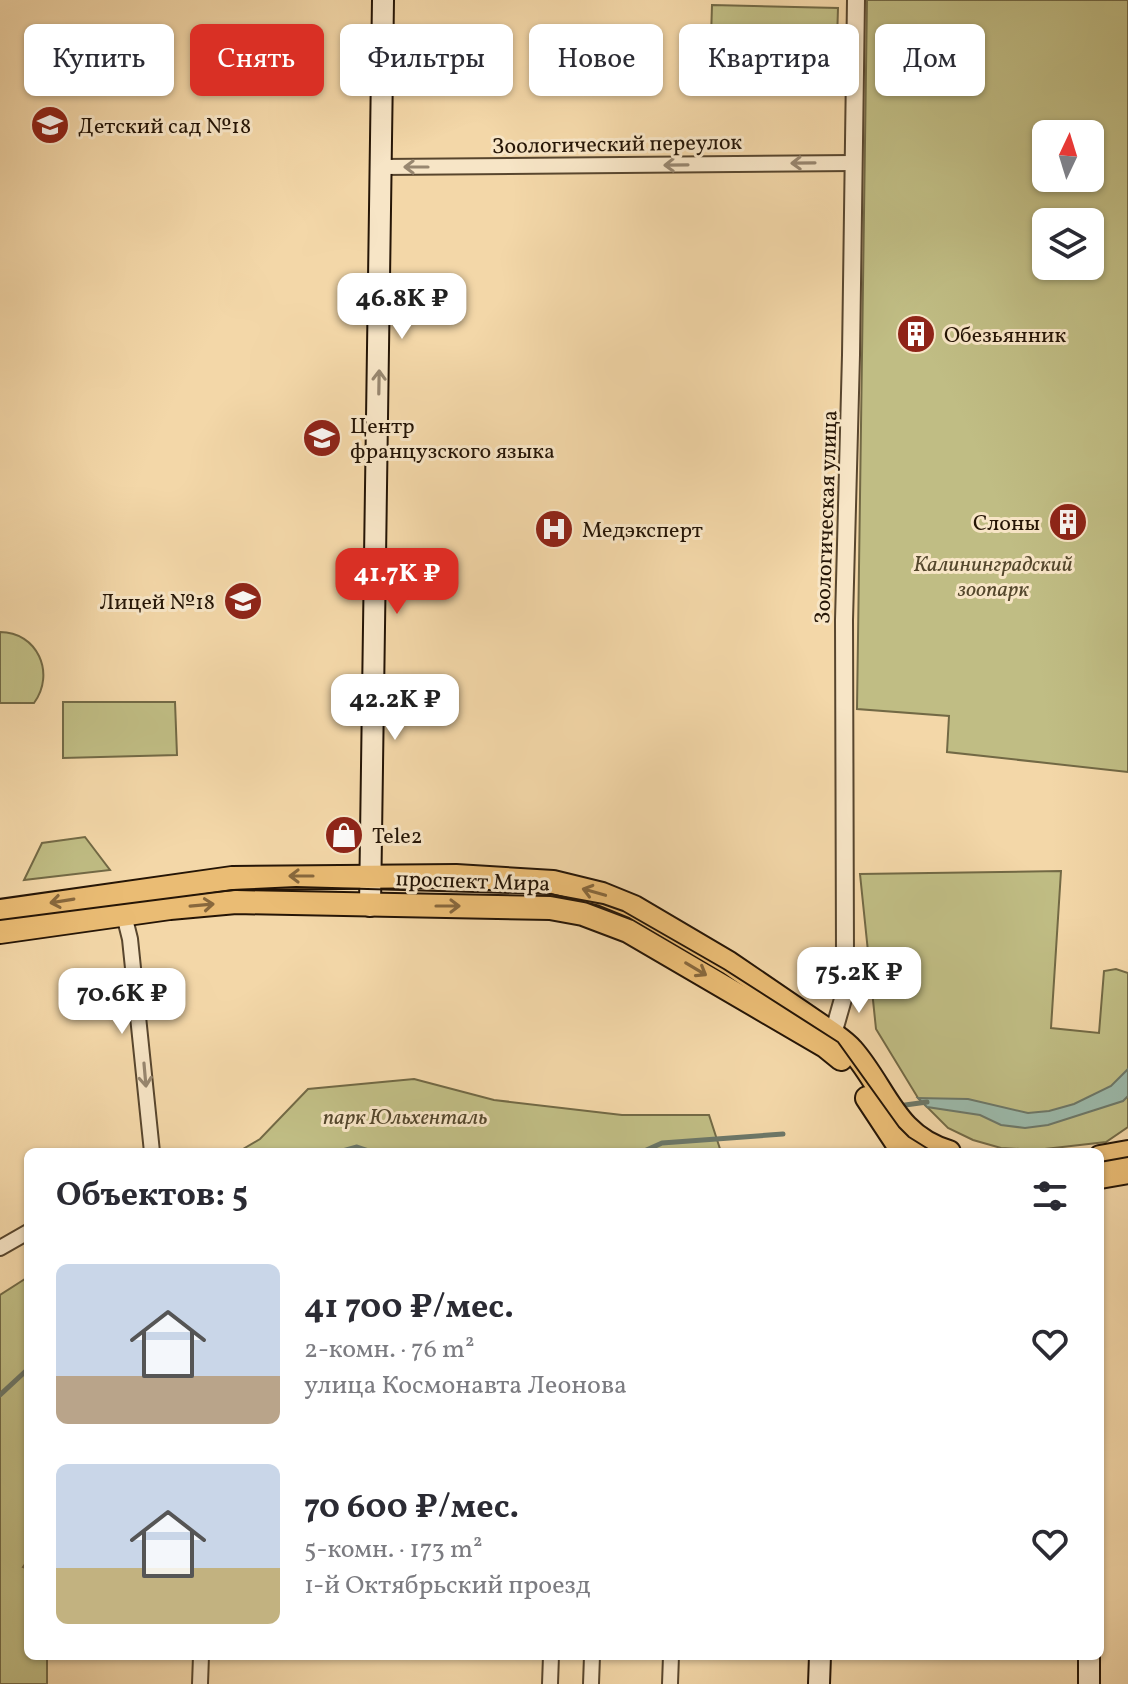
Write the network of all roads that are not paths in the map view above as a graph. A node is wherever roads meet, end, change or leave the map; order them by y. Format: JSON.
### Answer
{"nodes":[{"id":1,"x":383,"y":0,"type":"edge"},
{"id":2,"x":856,"y":0,"type":"edge"},
{"id":3,"x":853,"y":163,"type":"junction"},
{"id":4,"x":382,"y":167,"type":"junction"},
{"id":5,"x":371,"y":877,"type":"junction"},
{"id":6,"x":370,"y":906,"type":"junction"},
{"id":7,"x":0,"y":911,"type":"edge"},
{"id":8,"x":124,"y":915,"type":"junction"},
{"id":9,"x":0,"y":932,"type":"edge"},
{"id":10,"x":833,"y":1034,"type":"junction"},
{"id":11,"x":847,"y":1055,"type":"junction"},
{"id":12,"x":898,"y":1141,"type":"edge"},
{"id":13,"x":152,"y":1148,"type":"edge"},
{"id":14,"x":940,"y":1148,"type":"edge"},
{"id":15,"x":1128,"y":1152,"type":"edge"},
{"id":16,"x":1104,"y":1156,"type":"edge"},
{"id":17,"x":1128,"y":1172,"type":"edge"},
{"id":18,"x":1104,"y":1176,"type":"edge"},
{"id":19,"x":24,"y":1234,"type":"edge"},
{"id":20,"x":0,"y":1248,"type":"edge"},
{"id":21,"x":201,"y":1660,"type":"edge"},
{"id":22,"x":551,"y":1660,"type":"edge"},
{"id":23,"x":592,"y":1660,"type":"edge"},
{"id":24,"x":671,"y":1660,"type":"edge"},
{"id":25,"x":820,"y":1660,"type":"edge"},
{"id":26,"x":1089,"y":1660,"type":"edge"},
{"id":27,"x":200,"y":1684,"type":"edge"},
{"id":28,"x":550,"y":1684,"type":"edge"},
{"id":29,"x":591,"y":1684,"type":"edge"},
{"id":30,"x":670,"y":1684,"type":"edge"},
{"id":31,"x":819,"y":1684,"type":"edge"},
{"id":32,"x":1089,"y":1684,"type":"edge"}],
"edges":[{"from":1,"to":4,"type":"main road"},
{"from":2,"to":3,"type":"street","name":"Зоологическая улица"},
{"from":3,"to":4,"type":"street","name":"Зоологический переулок","one_way":true},
{"from":3,"to":10,"type":"street","name":"Зоологическая улица"},
{"from":5,"to":4,"type":"main road","one_way":true},
{"from":5,"to":6,"type":"main road"},
{"from":5,"to":7,"type":"main road","name":"проспект Мира","one_way":true},
{"from":10,"to":5,"type":"main road","name":"проспект Мира","one_way":true},
{"from":8,"to":6,"type":"main road","name":"проспект Мира","one_way":true},
{"from":6,"to":11,"type":"main road","name":"проспект Мира","one_way":true},
{"from":8,"to":9,"type":"main road","name":"проспект Мира"},
{"from":8,"to":13,"type":"street","one_way":true},
{"from":10,"to":11,"type":"main road","name":"проспект Мира"},
{"from":11,"to":12,"type":"main road","name":"проспект Мира"},
{"from":12,"to":14,"type":"main road","name":"проспект Мира"},
{"from":15,"to":16,"type":"main road"},
{"from":17,"to":18,"type":"main road"},
{"from":19,"to":20,"type":"street"},
{"from":21,"to":27,"type":"street"},
{"from":22,"to":28,"type":"street"},
{"from":23,"to":29,"type":"street"},
{"from":24,"to":30,"type":"street"},
{"from":25,"to":31,"type":"main road"},
{"from":26,"to":32,"type":"main road"}]}
